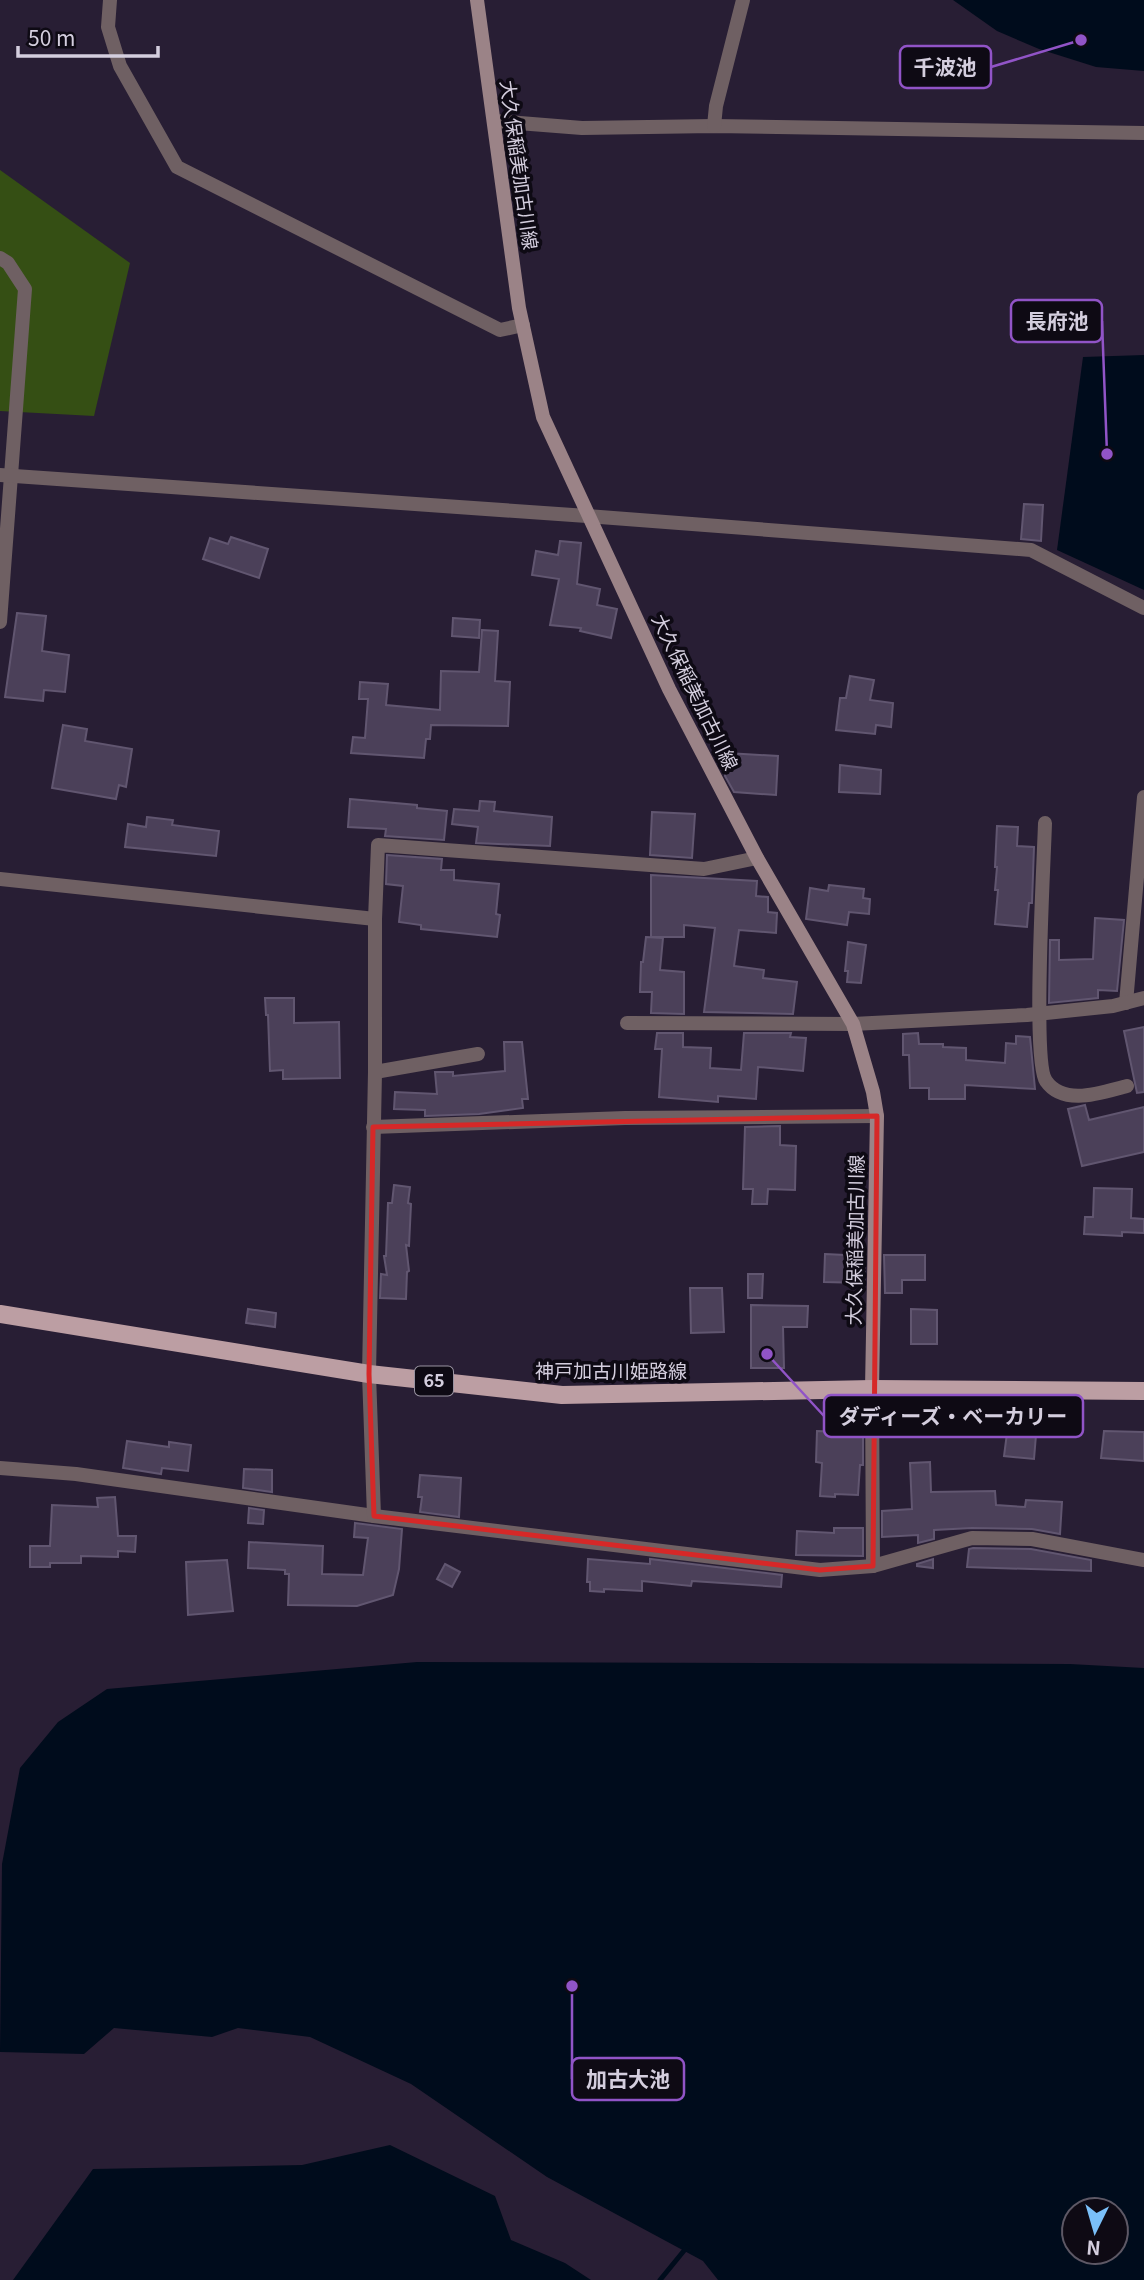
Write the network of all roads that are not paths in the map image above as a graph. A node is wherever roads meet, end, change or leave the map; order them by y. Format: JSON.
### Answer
{"nodes":[{"id":1,"x":110,"y":0,"type":"edge"},
{"id":2,"x":477,"y":0,"type":"edge"},
{"id":3,"x":743,"y":0,"type":"edge"},
{"id":4,"x":494,"y":121,"type":"junction"},
{"id":5,"x":714,"y":126,"type":"junction"},
{"id":6,"x":1144,"y":132,"type":"edge"},
{"id":7,"x":0,"y":258,"type":"edge"},
{"id":8,"x":523,"y":325,"type":"junction"},
{"id":9,"x":6,"y":475,"type":"edge"},
{"id":10,"x":587,"y":516,"type":"junction"},
{"id":11,"x":1144,"y":608,"type":"edge"},
{"id":12,"x":0,"y":622,"type":"edge"},
{"id":13,"x":1144,"y":797,"type":"edge"},
{"id":14,"x":1045,"y":823,"type":"dead end"},
{"id":15,"x":757,"y":858,"type":"junction"},
{"id":16,"x":0,"y":879,"type":"edge"},
{"id":17,"x":375,"y":919,"type":"junction"},
{"id":18,"x":1144,"y":999,"type":"edge"},
{"id":19,"x":1126,"y":1003,"type":"junction"},
{"id":20,"x":1040,"y":1014,"type":"junction"},
{"id":21,"x":627,"y":1023,"type":"dead end"},
{"id":22,"x":853,"y":1024,"type":"junction"},
{"id":23,"x":478,"y":1054,"type":"dead end"},
{"id":24,"x":375,"y":1072,"type":"junction"},
{"id":25,"x":1127,"y":1086,"type":"dead end"},
{"id":26,"x":877,"y":1116,"type":"junction"},
{"id":27,"x":373,"y":1127,"type":"junction"},
{"id":28,"x":0,"y":1314,"type":"edge"},
{"id":29,"x":369,"y":1374,"type":"junction"},
{"id":30,"x":872,"y":1389,"type":"junction"},
{"id":31,"x":1144,"y":1391,"type":"edge"},
{"id":32,"x":0,"y":1468,"type":"edge"},
{"id":33,"x":374,"y":1516,"type":"junction"},
{"id":34,"x":1144,"y":1560,"type":"edge"},
{"id":35,"x":873,"y":1566,"type":"junction"}],
"edges":[{"from":1,"to":8,"type":"street"},
{"from":2,"to":4,"type":"main road","name":"大久保稲美加古川線"},
{"from":3,"to":5,"type":"street"},
{"from":4,"to":5,"type":"street"},
{"from":4,"to":8,"type":"main road","name":"大久保稲美加古川線"},
{"from":5,"to":6,"type":"street"},
{"from":7,"to":9,"type":"street"},
{"from":8,"to":10,"type":"main road","name":"大久保稲美加古川線"},
{"from":9,"to":10,"type":"street"},
{"from":9,"to":12,"type":"street"},
{"from":10,"to":11,"type":"street"},
{"from":10,"to":15,"type":"main road","name":"大久保稲美加古川線"},
{"from":13,"to":19,"type":"street"},
{"from":14,"to":20,"type":"street"},
{"from":15,"to":17,"type":"street"},
{"from":15,"to":22,"type":"main road","name":"大久保稲美加古川線"},
{"from":16,"to":17,"type":"street"},
{"from":17,"to":24,"type":"street"},
{"from":18,"to":19,"type":"street"},
{"from":19,"to":20,"type":"street"},
{"from":20,"to":22,"type":"street"},
{"from":20,"to":25,"type":"street"},
{"from":21,"to":22,"type":"street"},
{"from":22,"to":26,"type":"main road","name":"大久保稲美加古川線"},
{"from":23,"to":24,"type":"street"},
{"from":24,"to":27,"type":"street"},
{"from":26,"to":27,"type":"street"},
{"from":26,"to":30,"type":"main road","name":"大久保稲美加古川線"},
{"from":27,"to":29,"type":"street"},
{"from":28,"to":29,"type":"main road","name":"神戸加古川姫路線","number":"65"},
{"from":29,"to":30,"type":"main road","name":"神戸加古川姫路線","number":"65"},
{"from":29,"to":33,"type":"street"},
{"from":30,"to":31,"type":"main road","name":"神戸加古川姫路線","number":"65"},
{"from":30,"to":35,"type":"street"},
{"from":32,"to":33,"type":"street"},
{"from":33,"to":35,"type":"street"},
{"from":34,"to":35,"type":"street"}]}
